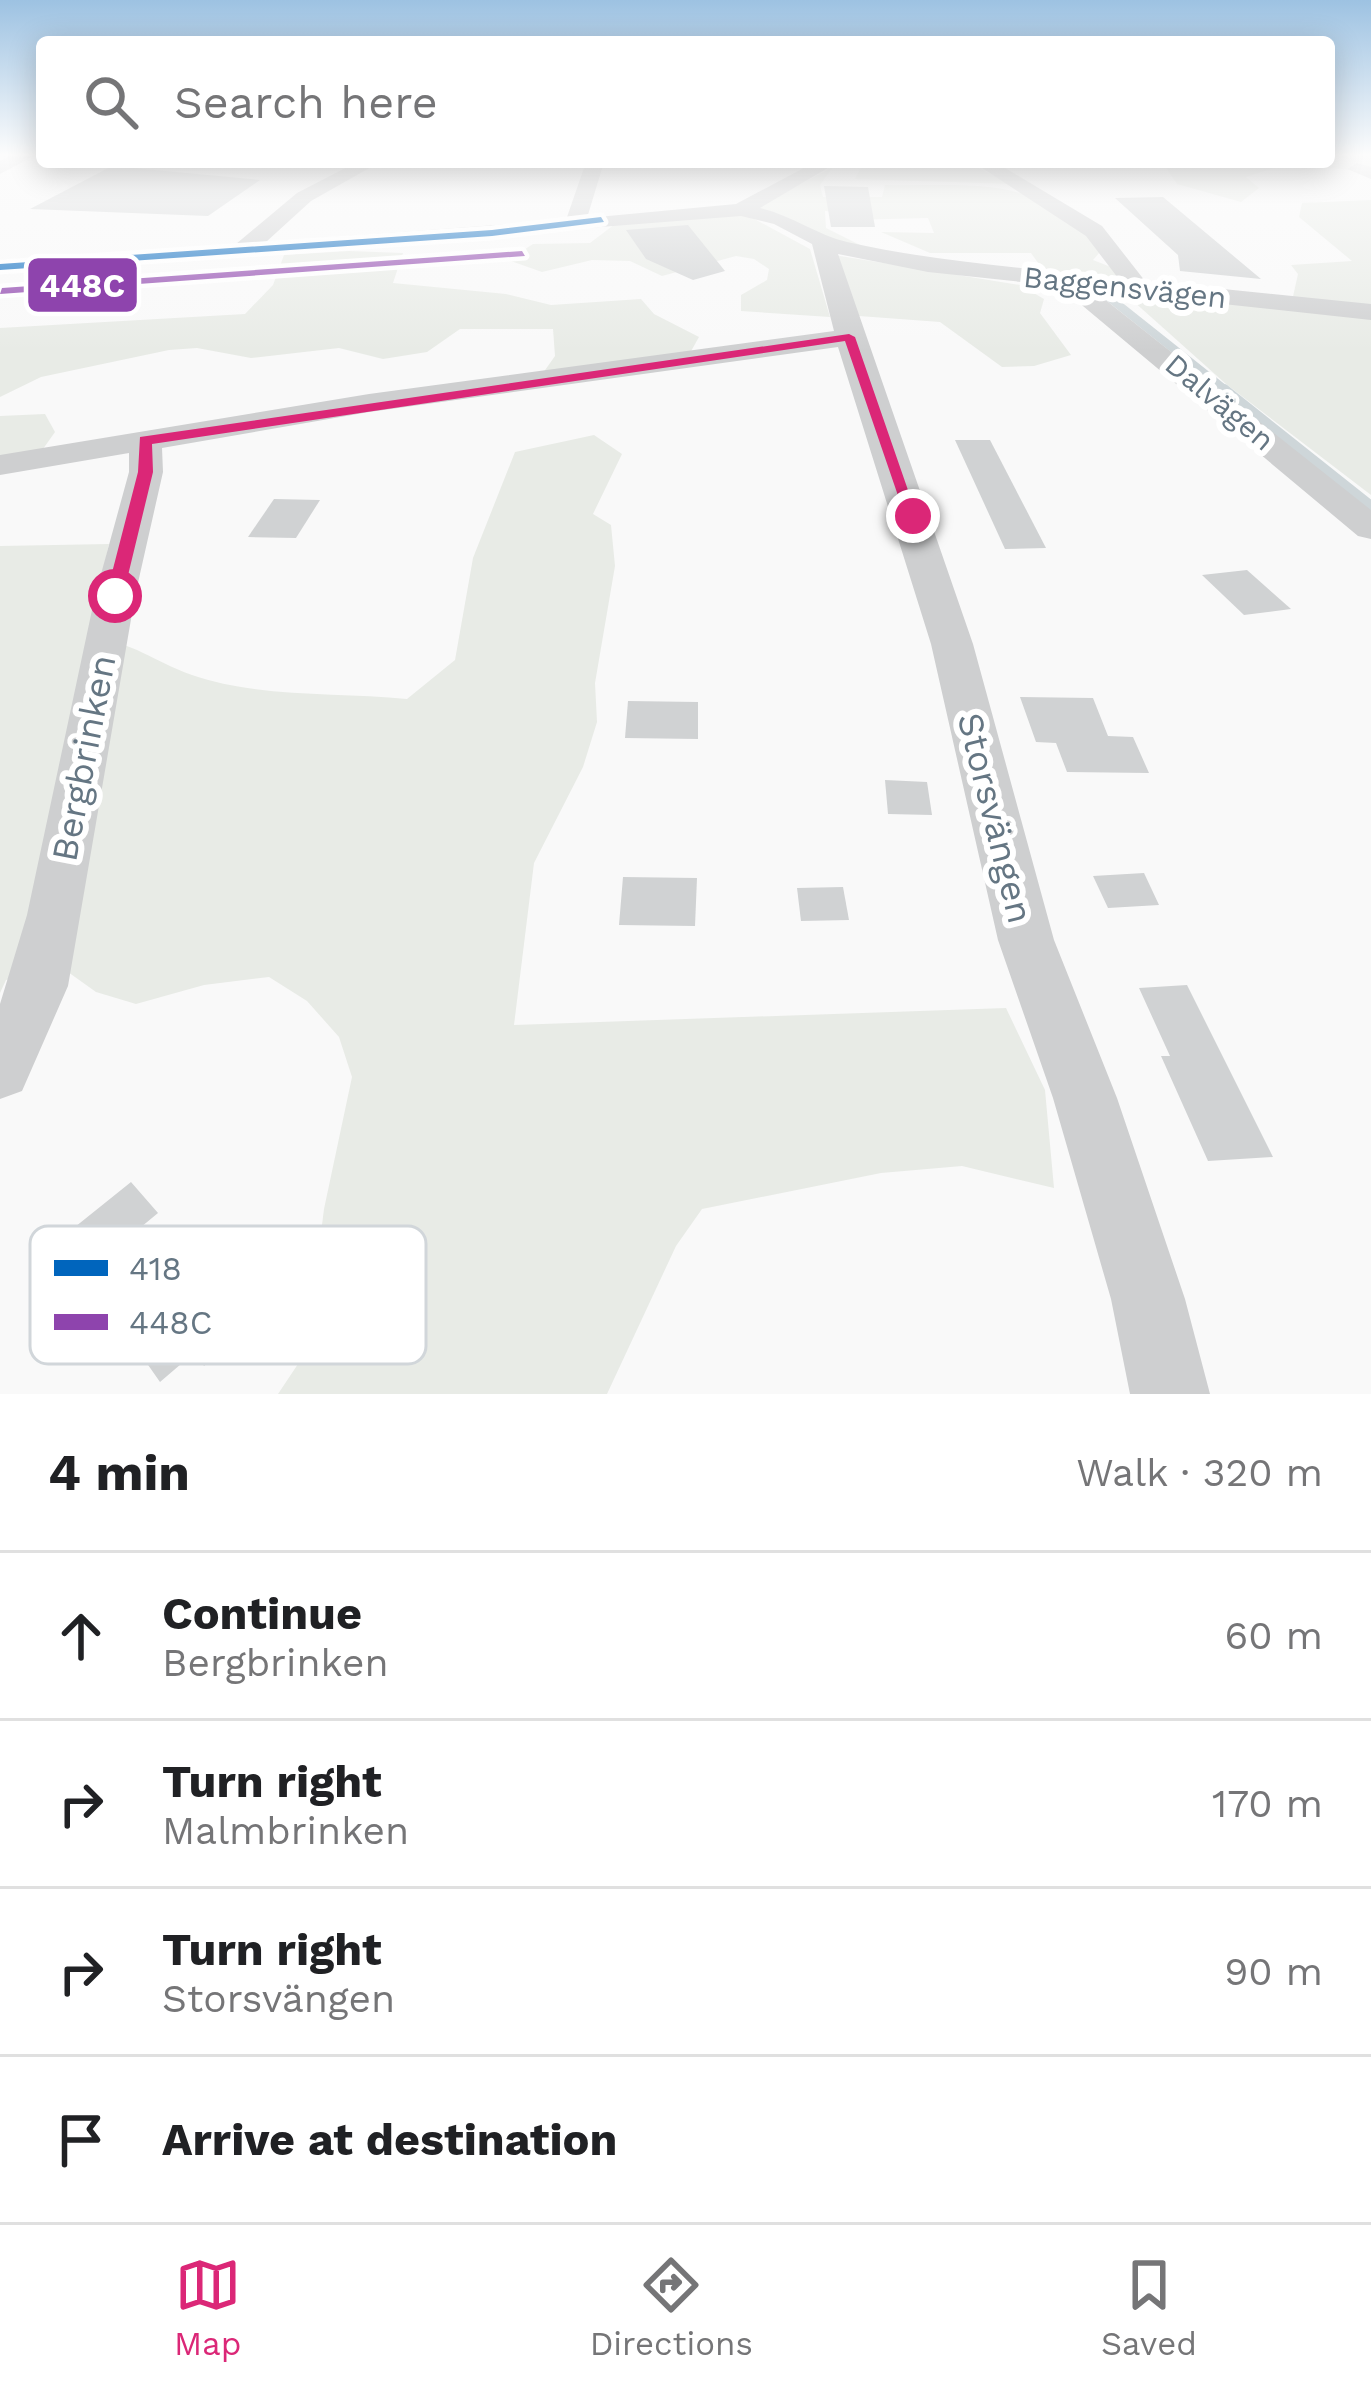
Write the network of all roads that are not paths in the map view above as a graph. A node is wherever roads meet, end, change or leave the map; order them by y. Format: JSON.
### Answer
{"nodes":[{"id":1,"x":276,"y":221,"type":"edge"},
{"id":2,"x":589,"y":221,"type":"edge"},
{"id":3,"x":785,"y":221,"type":"edge"},
{"id":4,"x":1078,"y":221,"type":"edge"},
{"id":5,"x":823,"y":242,"type":"junction"},
{"id":6,"x":243,"y":250,"type":"junction"},
{"id":7,"x":0,"y":267,"type":"edge"},
{"id":8,"x":1064,"y":282,"type":"junction"},
{"id":9,"x":1138,"y":288,"type":"junction"},
{"id":10,"x":1371,"y":312,"type":"edge"},
{"id":11,"x":849,"y":337,"type":"junction"},
{"id":12,"x":145,"y":440,"type":"junction"},
{"id":13,"x":0,"y":465,"type":"edge"},
{"id":14,"x":1371,"y":528,"type":"edge"},
{"id":15,"x":0,"y":1071,"type":"edge"},
{"id":16,"x":1170,"y":1394,"type":"edge"}],
"edges":[{"from":1,"to":6,"type":"street"},
{"from":2,"to":6,"type":"street","name":"Baggensvägen"},
{"from":3,"to":5,"type":"street","name":"Baggensvägen"},
{"from":4,"to":9,"type":"street"},
{"from":5,"to":8,"type":"street","name":"Baggensvägen"},
{"from":5,"to":11,"type":"street","name":"Storsvängen"},
{"from":6,"to":7,"type":"street"},
{"from":8,"to":9,"type":"street","name":"Baggensvägen"},
{"from":8,"to":14,"type":"street","name":"Dalvägen"},
{"from":9,"to":10,"type":"street","name":"Baggensvägen"},
{"from":11,"to":12,"type":"street"},
{"from":11,"to":16,"type":"street","name":"Storsvängen"},
{"from":12,"to":13,"type":"street"},
{"from":12,"to":15,"type":"street","name":"Bergbrinken"}]}
